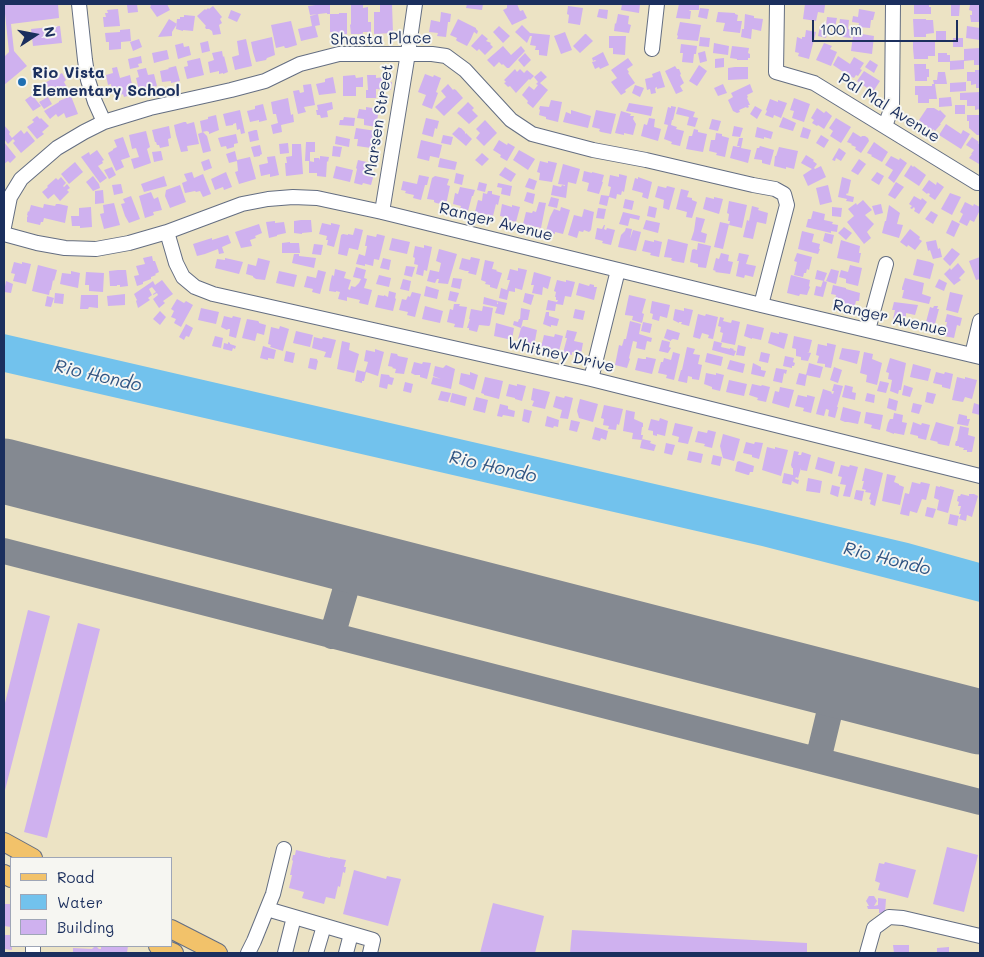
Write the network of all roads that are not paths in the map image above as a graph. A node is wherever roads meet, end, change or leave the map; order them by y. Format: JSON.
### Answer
{"nodes":[{"id":1,"x":79,"y":4,"type":"edge"},
{"id":2,"x":415,"y":4,"type":"edge"},
{"id":3,"x":656,"y":4,"type":"edge"},
{"id":4,"x":777,"y":4,"type":"edge"},
{"id":5,"x":893,"y":4,"type":"edge"},
{"id":6,"x":652,"y":49,"type":"dead end"},
{"id":7,"x":408,"y":53,"type":"junction"},
{"id":8,"x":104,"y":122,"type":"junction"},
{"id":9,"x":886,"y":126,"type":"junction"},
{"id":10,"x":980,"y":183,"type":"edge"},
{"id":11,"x":382,"y":212,"type":"junction"},
{"id":12,"x":4,"y":227,"type":"edge"},
{"id":13,"x":168,"y":232,"type":"junction"},
{"id":14,"x":4,"y":234,"type":"edge"},
{"id":15,"x":886,"y":264,"type":"dead end"},
{"id":16,"x":618,"y":270,"type":"junction"},
{"id":17,"x":761,"y":305,"type":"junction"},
{"id":18,"x":980,"y":321,"type":"edge"},
{"id":19,"x":868,"y":330,"type":"junction"},
{"id":20,"x":976,"y":356,"type":"edge"},
{"id":21,"x":591,"y":379,"type":"junction"},
{"id":22,"x":980,"y":476,"type":"edge"},
{"id":23,"x":4,"y":842,"type":"edge"},
{"id":24,"x":284,"y":849,"type":"dead end"},
{"id":25,"x":31,"y":857,"type":"edge"},
{"id":26,"x":267,"y":909,"type":"junction"},
{"id":27,"x":294,"y":917,"type":"junction"},
{"id":28,"x":324,"y":926,"type":"junction"},
{"id":29,"x":172,"y":930,"type":"edge"},
{"id":30,"x":351,"y":934,"type":"junction"},
{"id":31,"x":980,"y":936,"type":"edge"},
{"id":32,"x":160,"y":947,"type":"edge"},
{"id":33,"x":174,"y":953,"type":"edge"},
{"id":34,"x":218,"y":953,"type":"edge"},
{"id":35,"x":248,"y":953,"type":"edge"},
{"id":36,"x":285,"y":953,"type":"edge"},
{"id":37,"x":316,"y":953,"type":"edge"},
{"id":38,"x":346,"y":953,"type":"edge"},
{"id":39,"x":370,"y":953,"type":"edge"},
{"id":40,"x":867,"y":953,"type":"edge"}],
"edges":[{"from":1,"to":8,"type":"street"},
{"from":2,"to":7,"type":"street","name":"Marsen Street"},
{"from":3,"to":6,"type":"street"},
{"from":4,"to":9,"type":"street","name":"Pal Mal Avenue"},
{"from":5,"to":9,"type":"street"},
{"from":7,"to":8,"type":"street","name":"Shasta Place"},
{"from":7,"to":11,"type":"street","name":"Marsen Street"},
{"from":7,"to":17,"type":"street","name":"Shasta Place"},
{"from":8,"to":12,"type":"street","name":"Shasta Place"},
{"from":9,"to":10,"type":"street","name":"Pal Mal Avenue"},
{"from":11,"to":13,"type":"street","name":"Ranger Avenue"},
{"from":11,"to":16,"type":"street","name":"Ranger Avenue"},
{"from":13,"to":14,"type":"street","name":"Ranger Avenue"},
{"from":13,"to":21,"type":"street","name":"Whitney Drive"},
{"from":15,"to":19,"type":"street"},
{"from":16,"to":17,"type":"street","name":"Ranger Avenue"},
{"from":16,"to":21,"type":"street"},
{"from":17,"to":19,"type":"street","name":"Ranger Avenue"},
{"from":18,"to":20,"type":"street"},
{"from":19,"to":20,"type":"street","name":"Ranger Avenue"},
{"from":21,"to":22,"type":"street","name":"Whitney Drive"},
{"from":23,"to":25,"type":"main road"},
{"from":24,"to":26,"type":"street"},
{"from":26,"to":27,"type":"street"},
{"from":26,"to":35,"type":"street"},
{"from":27,"to":28,"type":"street"},
{"from":27,"to":36,"type":"street"},
{"from":28,"to":30,"type":"street"},
{"from":28,"to":37,"type":"street"},
{"from":29,"to":34,"type":"main road"},
{"from":30,"to":38,"type":"street"},
{"from":30,"to":39,"type":"street"},
{"from":31,"to":40,"type":"street"},
{"from":32,"to":33,"type":"main road"}]}
